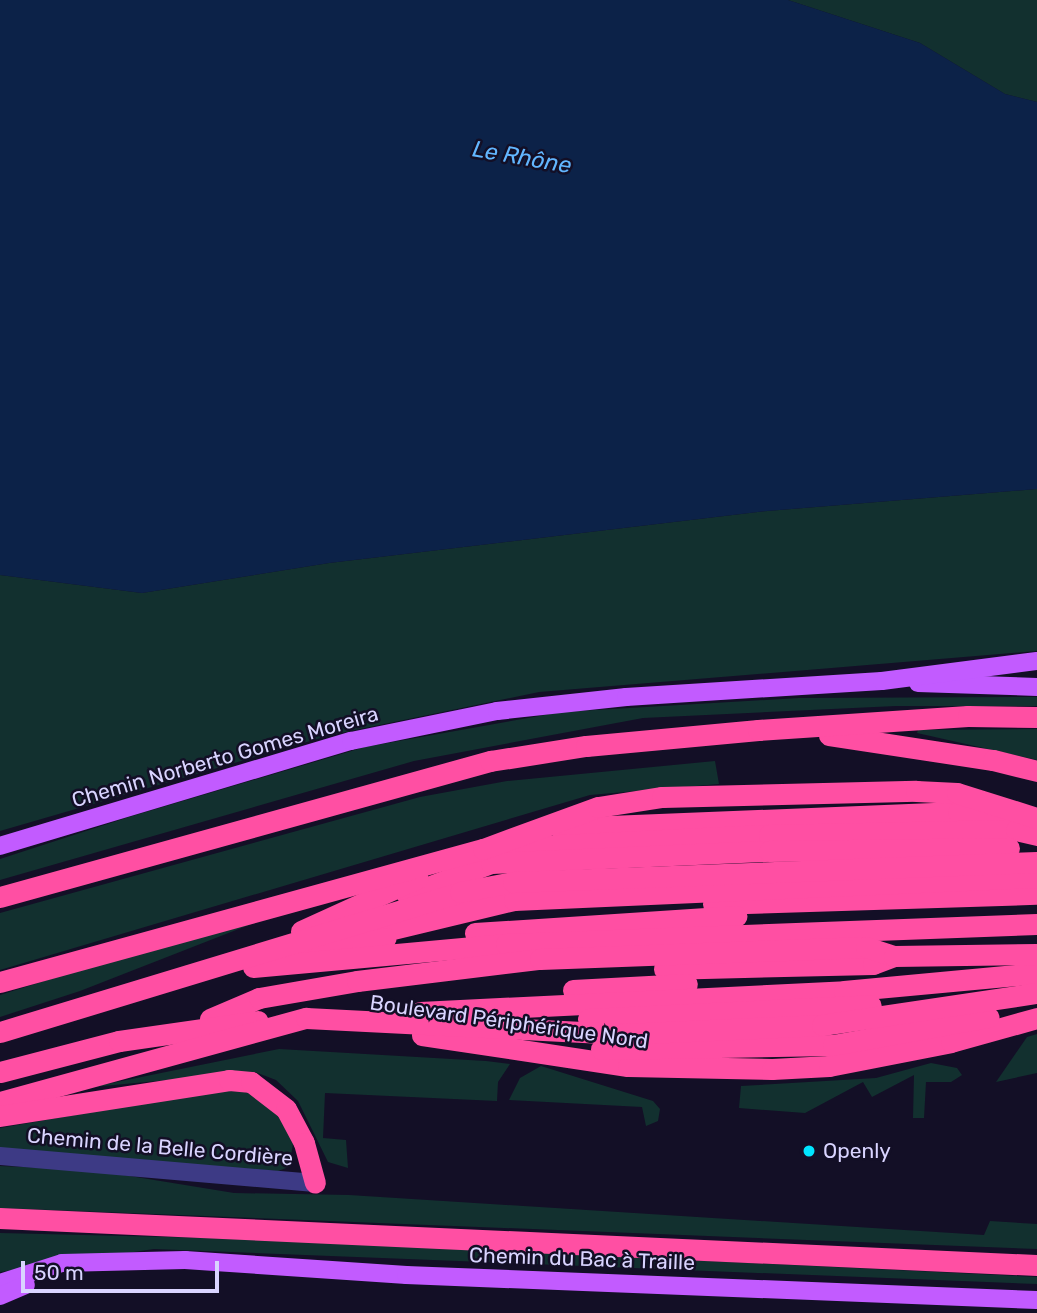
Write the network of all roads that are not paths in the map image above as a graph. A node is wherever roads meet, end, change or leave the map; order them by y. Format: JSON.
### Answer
{"nodes":[{"id":1,"x":1037,"y":661,"type":"edge"},
{"id":2,"x":882,"y":681,"type":"junction"},
{"id":3,"x":1037,"y":687,"type":"edge"},
{"id":4,"x":1037,"y":717,"type":"edge"},
{"id":5,"x":758,"y":730,"type":"junction"},
{"id":6,"x":1037,"y":771,"type":"edge"},
{"id":7,"x":1037,"y":820,"type":"edge"},
{"id":8,"x":1037,"y":835,"type":"edge"},
{"id":9,"x":0,"y":846,"type":"edge"},
{"id":10,"x":483,"y":849,"type":"junction"},
{"id":11,"x":1037,"y":850,"type":"edge"},
{"id":12,"x":1037,"y":862,"type":"edge"},
{"id":13,"x":1037,"y":877,"type":"edge"},
{"id":14,"x":1037,"y":894,"type":"edge"},
{"id":15,"x":1015,"y":895,"type":"junction"},
{"id":16,"x":0,"y":897,"type":"edge"},
{"id":17,"x":883,"y":910,"type":"junction"},
{"id":18,"x":1037,"y":924,"type":"edge"},
{"id":19,"x":932,"y":927,"type":"junction"},
{"id":20,"x":1037,"y":954,"type":"edge"},
{"id":21,"x":1037,"y":964,"type":"edge"},
{"id":22,"x":209,"y":971,"type":"junction"},
{"id":23,"x":1037,"y":974,"type":"edge"},
{"id":24,"x":0,"y":982,"type":"edge"},
{"id":25,"x":1037,"y":984,"type":"edge"},
{"id":26,"x":1037,"y":993,"type":"edge"},
{"id":27,"x":1037,"y":1006,"type":"edge"},
{"id":28,"x":306,"y":1017,"type":"junction"},
{"id":29,"x":1037,"y":1018,"type":"edge"},
{"id":30,"x":188,"y":1027,"type":"junction"},
{"id":31,"x":0,"y":1032,"type":"edge"},
{"id":32,"x":0,"y":1072,"type":"edge"},
{"id":33,"x":0,"y":1102,"type":"edge"},
{"id":34,"x":0,"y":1116,"type":"edge"},
{"id":35,"x":0,"y":1156,"type":"edge"},
{"id":36,"x":315,"y":1183,"type":"joint"},
{"id":37,"x":0,"y":1218,"type":"edge"},
{"id":38,"x":125,"y":1261,"type":"junction"},
{"id":39,"x":1037,"y":1265,"type":"edge"},
{"id":40,"x":0,"y":1283,"type":"edge"},
{"id":41,"x":0,"y":1296,"type":"edge"},
{"id":42,"x":1037,"y":1300,"type":"edge"}],
"edges":[{"from":1,"to":2,"type":"main road"},
{"from":2,"to":3,"type":"main road"},
{"from":2,"to":9,"type":"main road","name":"Chemin Norberto Gomes Moreira"},
{"from":4,"to":5,"type":"highway"},
{"from":5,"to":6,"type":"highway"},
{"from":5,"to":16,"type":"highway"},
{"from":7,"to":10,"type":"highway"},
{"from":8,"to":10,"type":"highway"},
{"from":10,"to":22,"type":"highway"},
{"from":10,"to":24,"type":"highway"},
{"from":11,"to":22,"type":"highway"},
{"from":12,"to":22,"type":"highway"},
{"from":13,"to":22,"type":"highway"},
{"from":14,"to":15,"type":"highway"},
{"from":15,"to":17,"type":"highway"},
{"from":15,"to":22,"type":"highway"},
{"from":17,"to":19,"type":"highway"},
{"from":17,"to":22,"type":"highway"},
{"from":18,"to":19,"type":"highway"},
{"from":19,"to":22,"type":"highway"},
{"from":20,"to":30,"type":"highway"},
{"from":21,"to":28,"type":"highway","name":"Boulevard Périphérique Nord"},
{"from":22,"to":31,"type":"highway"},
{"from":23,"to":28,"type":"highway","name":"Boulevard Périphérique Nord"},
{"from":25,"to":28,"type":"highway","name":"Boulevard Périphérique Nord"},
{"from":26,"to":28,"type":"highway"},
{"from":27,"to":28,"type":"highway","name":"Boulevard Périphérique Nord"},
{"from":28,"to":29,"type":"highway","name":"Boulevard Périphérique Nord"},
{"from":28,"to":30,"type":"highway","name":"Boulevard Périphérique Nord"},
{"from":28,"to":33,"type":"highway"},
{"from":30,"to":32,"type":"highway","name":"Boulevard Périphérique Nord"},
{"from":34,"to":36,"type":"highway"},
{"from":35,"to":36,"type":"street","name":"Chemin de la Belle Cordière"},
{"from":37,"to":39,"type":"highway"},
{"from":38,"to":40,"type":"main road","name":"Chemin du Bac à Traille"},
{"from":38,"to":41,"type":"main road","name":"Chemin du Bac à Traille"},
{"from":38,"to":42,"type":"main road","name":"Chemin du Bac à Traille"}]}
